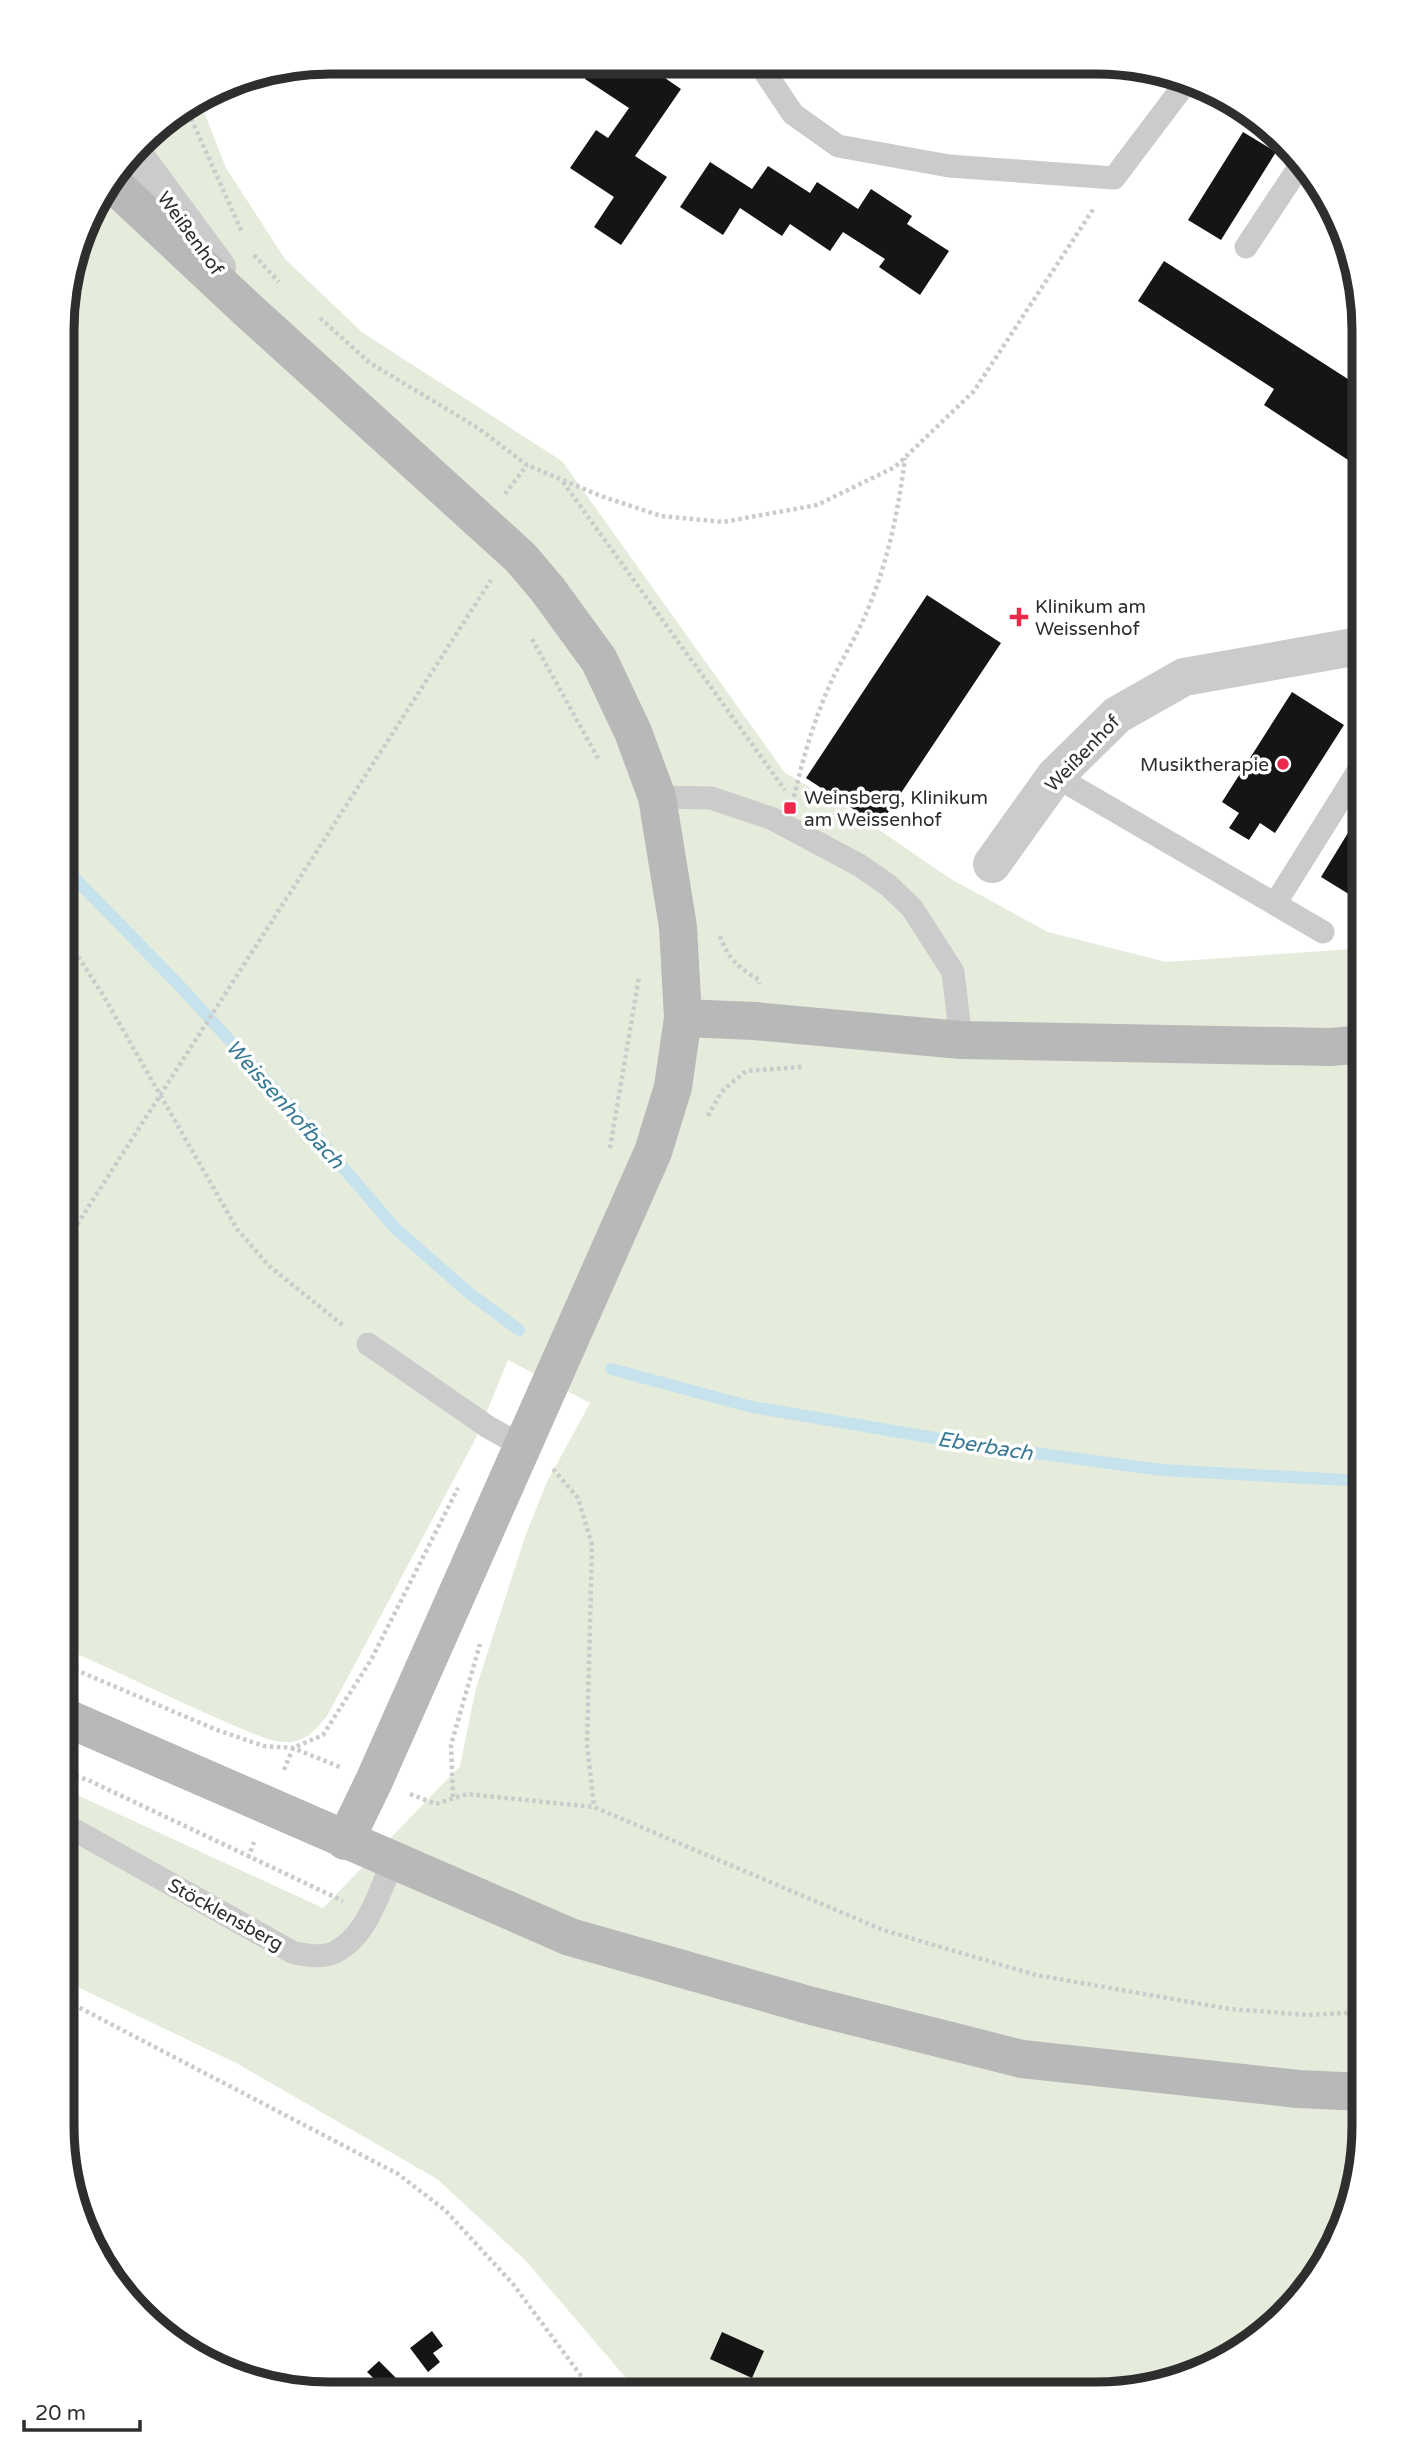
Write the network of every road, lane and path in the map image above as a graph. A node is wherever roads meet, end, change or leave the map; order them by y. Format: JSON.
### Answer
{"nodes":[{"id":1,"x":766,"y":74,"type":"edge"},
{"id":2,"x":1181,"y":88,"type":"edge"},
{"id":3,"x":190,"y":115,"type":"edge"},
{"id":4,"x":138,"y":160,"type":"edge"},
{"id":5,"x":1297,"y":170,"type":"edge"},
{"id":6,"x":1114,"y":178,"type":"junction"},
{"id":7,"x":117,"y":187,"type":"edge"},
{"id":8,"x":245,"y":239,"type":"dead end"},
{"id":9,"x":1246,"y":247,"type":"dead end"},
{"id":10,"x":250,"y":251,"type":"dead end"},
{"id":11,"x":284,"y":287,"type":"dead end"},
{"id":12,"x":250,"y":312,"type":"junction"},
{"id":13,"x":313,"y":312,"type":"dead end"},
{"id":14,"x":905,"y":458,"type":"junction"},
{"id":15,"x":527,"y":465,"type":"junction"},
{"id":16,"x":562,"y":481,"type":"junction"},
{"id":17,"x":501,"y":501,"type":"dead end"},
{"id":18,"x":491,"y":579,"type":"dead end"},
{"id":19,"x":529,"y":634,"type":"dead end"},
{"id":20,"x":1352,"y":647,"type":"edge"},
{"id":21,"x":600,"y":763,"type":"dead end"},
{"id":22,"x":1055,"y":776,"type":"junction"},
{"id":23,"x":1352,"y":781,"type":"edge"},
{"id":24,"x":656,"y":797,"type":"junction"},
{"id":25,"x":992,"y":864,"type":"dead end"},
{"id":26,"x":1275,"y":904,"type":"junction"},
{"id":27,"x":1323,"y":932,"type":"dead end"},
{"id":28,"x":719,"y":934,"type":"dead end"},
{"id":29,"x":74,"y":950,"type":"edge"},
{"id":30,"x":640,"y":971,"type":"dead end"},
{"id":31,"x":683,"y":1018,"type":"junction"},
{"id":32,"x":754,"y":1021,"type":"junction"},
{"id":33,"x":961,"y":1040,"type":"junction"},
{"id":34,"x":1352,"y":1045,"type":"edge"},
{"id":35,"x":807,"y":1067,"type":"dead end"},
{"id":36,"x":746,"y":1071,"type":"junction"},
{"id":37,"x":160,"y":1094,"type":"junction"},
{"id":38,"x":704,"y":1122,"type":"dead end"},
{"id":39,"x":604,"y":1160,"type":"dead end"},
{"id":40,"x":74,"y":1229,"type":"edge"},
{"id":41,"x":368,"y":1344,"type":"joint"},
{"id":42,"x":488,"y":1427,"type":"junction"},
{"id":43,"x":534,"y":1455,"type":"junction"},
{"id":44,"x":482,"y":1640,"type":"dead end"},
{"id":45,"x":74,"y":1669,"type":"edge"},
{"id":46,"x":74,"y":1722,"type":"edge"},
{"id":47,"x":74,"y":1776,"type":"edge"},
{"id":48,"x":594,"y":1807,"type":"junction"},
{"id":49,"x":74,"y":1830,"type":"edge"},
{"id":50,"x":345,"y":1841,"type":"junction"},
{"id":51,"x":393,"y":1861,"type":"junction"},
{"id":52,"x":369,"y":1913,"type":"junction"},
{"id":53,"x":74,"y":2005,"type":"edge"},
{"id":54,"x":1352,"y":2012,"type":"edge"},
{"id":55,"x":1352,"y":2091,"type":"edge"},
{"id":56,"x":586,"y":2382,"type":"edge"}],
"edges":[{"from":1,"to":6,"type":"lane"},
{"from":2,"to":6,"type":"lane"},
{"from":3,"to":8,"type":"path"},
{"from":4,"to":12,"type":"street","name":"Weißenhof"},
{"from":5,"to":9,"type":"lane"},
{"from":6,"to":14,"type":"path"},
{"from":7,"to":12,"type":"street"},
{"from":10,"to":11,"type":"path"},
{"from":12,"to":24,"type":"street"},
{"from":13,"to":15,"type":"path"},
{"from":14,"to":16,"type":"path"},
{"from":14,"to":16,"type":"path"},
{"from":15,"to":16,"type":"path"},
{"from":15,"to":17,"type":"path"},
{"from":18,"to":37,"type":"path"},
{"from":19,"to":21,"type":"path"},
{"from":20,"to":22,"type":"street","name":"Weißenhof"},
{"from":22,"to":25,"type":"street","name":"Weißenhof"},
{"from":22,"to":26,"type":"lane"},
{"from":23,"to":26,"type":"lane"},
{"from":24,"to":31,"type":"street"},
{"from":24,"to":33,"type":"lane"},
{"from":26,"to":27,"type":"lane"},
{"from":28,"to":32,"type":"path"},
{"from":29,"to":37,"type":"path"},
{"from":30,"to":39,"type":"path"},
{"from":31,"to":32,"type":"street"},
{"from":31,"to":43,"type":"street"},
{"from":32,"to":33,"type":"street"},
{"from":32,"to":36,"type":"path"},
{"from":33,"to":34,"type":"street"},
{"from":35,"to":36,"type":"path"},
{"from":36,"to":38,"type":"path"},
{"from":37,"to":40,"type":"path"},
{"from":37,"to":41,"type":"path"},
{"from":41,"to":42,"type":"lane"},
{"from":42,"to":43,"type":"lane"},
{"from":42,"to":45,"type":"path"},
{"from":43,"to":48,"type":"path"},
{"from":43,"to":50,"type":"street"},
{"from":44,"to":48,"type":"path"},
{"from":46,"to":50,"type":"street"},
{"from":47,"to":52,"type":"path"},
{"from":48,"to":54,"type":"path"},
{"from":49,"to":52,"type":"lane","name":"Stöcklensberg"},
{"from":50,"to":51,"type":"street"},
{"from":51,"to":52,"type":"lane","name":"Stöcklensberg"},
{"from":51,"to":55,"type":"street"},
{"from":53,"to":56,"type":"path"}]}
